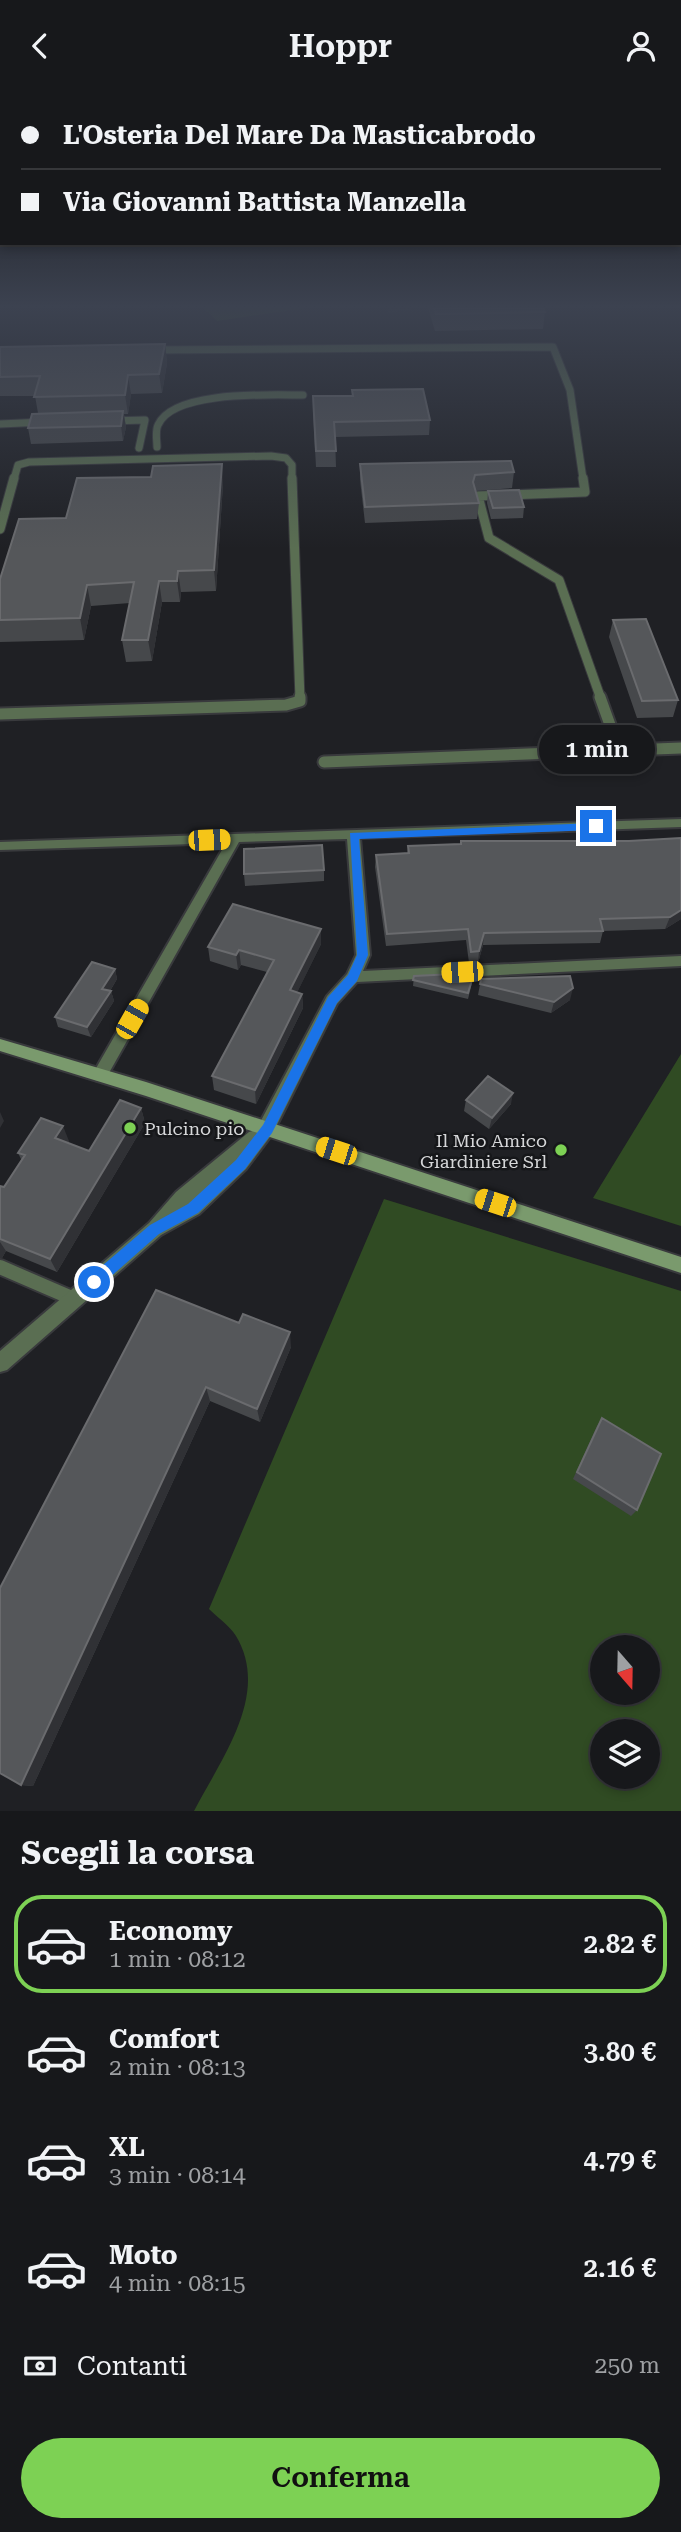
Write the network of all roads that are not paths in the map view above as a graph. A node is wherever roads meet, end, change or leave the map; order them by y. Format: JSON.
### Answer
{"nodes":[{"id":1,"x":569,"y":388,"type":"edge"},
{"id":2,"x":303,"y":395,"type":"dead end"},
{"id":3,"x":97,"y":421,"type":"edge"},
{"id":4,"x":52,"y":422,"type":"edge"},
{"id":5,"x":0,"y":424,"type":"edge"},
{"id":6,"x":157,"y":447,"type":"dead end"},
{"id":7,"x":139,"y":448,"type":"dead end"},
{"id":8,"x":0,"y":529,"type":"edge"},
{"id":9,"x":0,"y":714,"type":"edge"},
{"id":10,"x":681,"y":748,"type":"edge"},
{"id":11,"x":619,"y":750,"type":"junction"},
{"id":12,"x":324,"y":762,"type":"dead end"},
{"id":13,"x":681,"y":823,"type":"edge"},
{"id":14,"x":353,"y":836,"type":"junction"},
{"id":15,"x":236,"y":839,"type":"junction"},
{"id":16,"x":0,"y":846,"type":"edge"},
{"id":17,"x":681,"y":961,"type":"edge"},
{"id":18,"x":353,"y":977,"type":"junction"},
{"id":19,"x":0,"y":1045,"type":"edge"},
{"id":20,"x":100,"y":1075,"type":"junction"},
{"id":21,"x":267,"y":1129,"type":"junction"},
{"id":22,"x":681,"y":1265,"type":"edge"},
{"id":23,"x":0,"y":1268,"type":"edge"},
{"id":24,"x":74,"y":1300,"type":"junction"},
{"id":25,"x":0,"y":1363,"type":"edge"}],
"edges":[{"from":1,"to":11,"type":"lane"},
{"from":2,"to":6,"type":"lane"},
{"from":3,"to":7,"type":"lane"},
{"from":4,"to":5,"type":"lane"},
{"from":8,"to":9,"type":"lane"},
{"from":10,"to":11,"type":"lane"},
{"from":11,"to":12,"type":"lane"},
{"from":13,"to":14,"type":"street"},
{"from":14,"to":15,"type":"street"},
{"from":14,"to":18,"type":"street"},
{"from":15,"to":16,"type":"street"},
{"from":15,"to":20,"type":"street"},
{"from":17,"to":18,"type":"street"},
{"from":18,"to":21,"type":"street"},
{"from":19,"to":20,"type":"street"},
{"from":20,"to":21,"type":"street"},
{"from":21,"to":22,"type":"street"},
{"from":21,"to":24,"type":"street"},
{"from":23,"to":24,"type":"lane"},
{"from":24,"to":25,"type":"street"}]}
